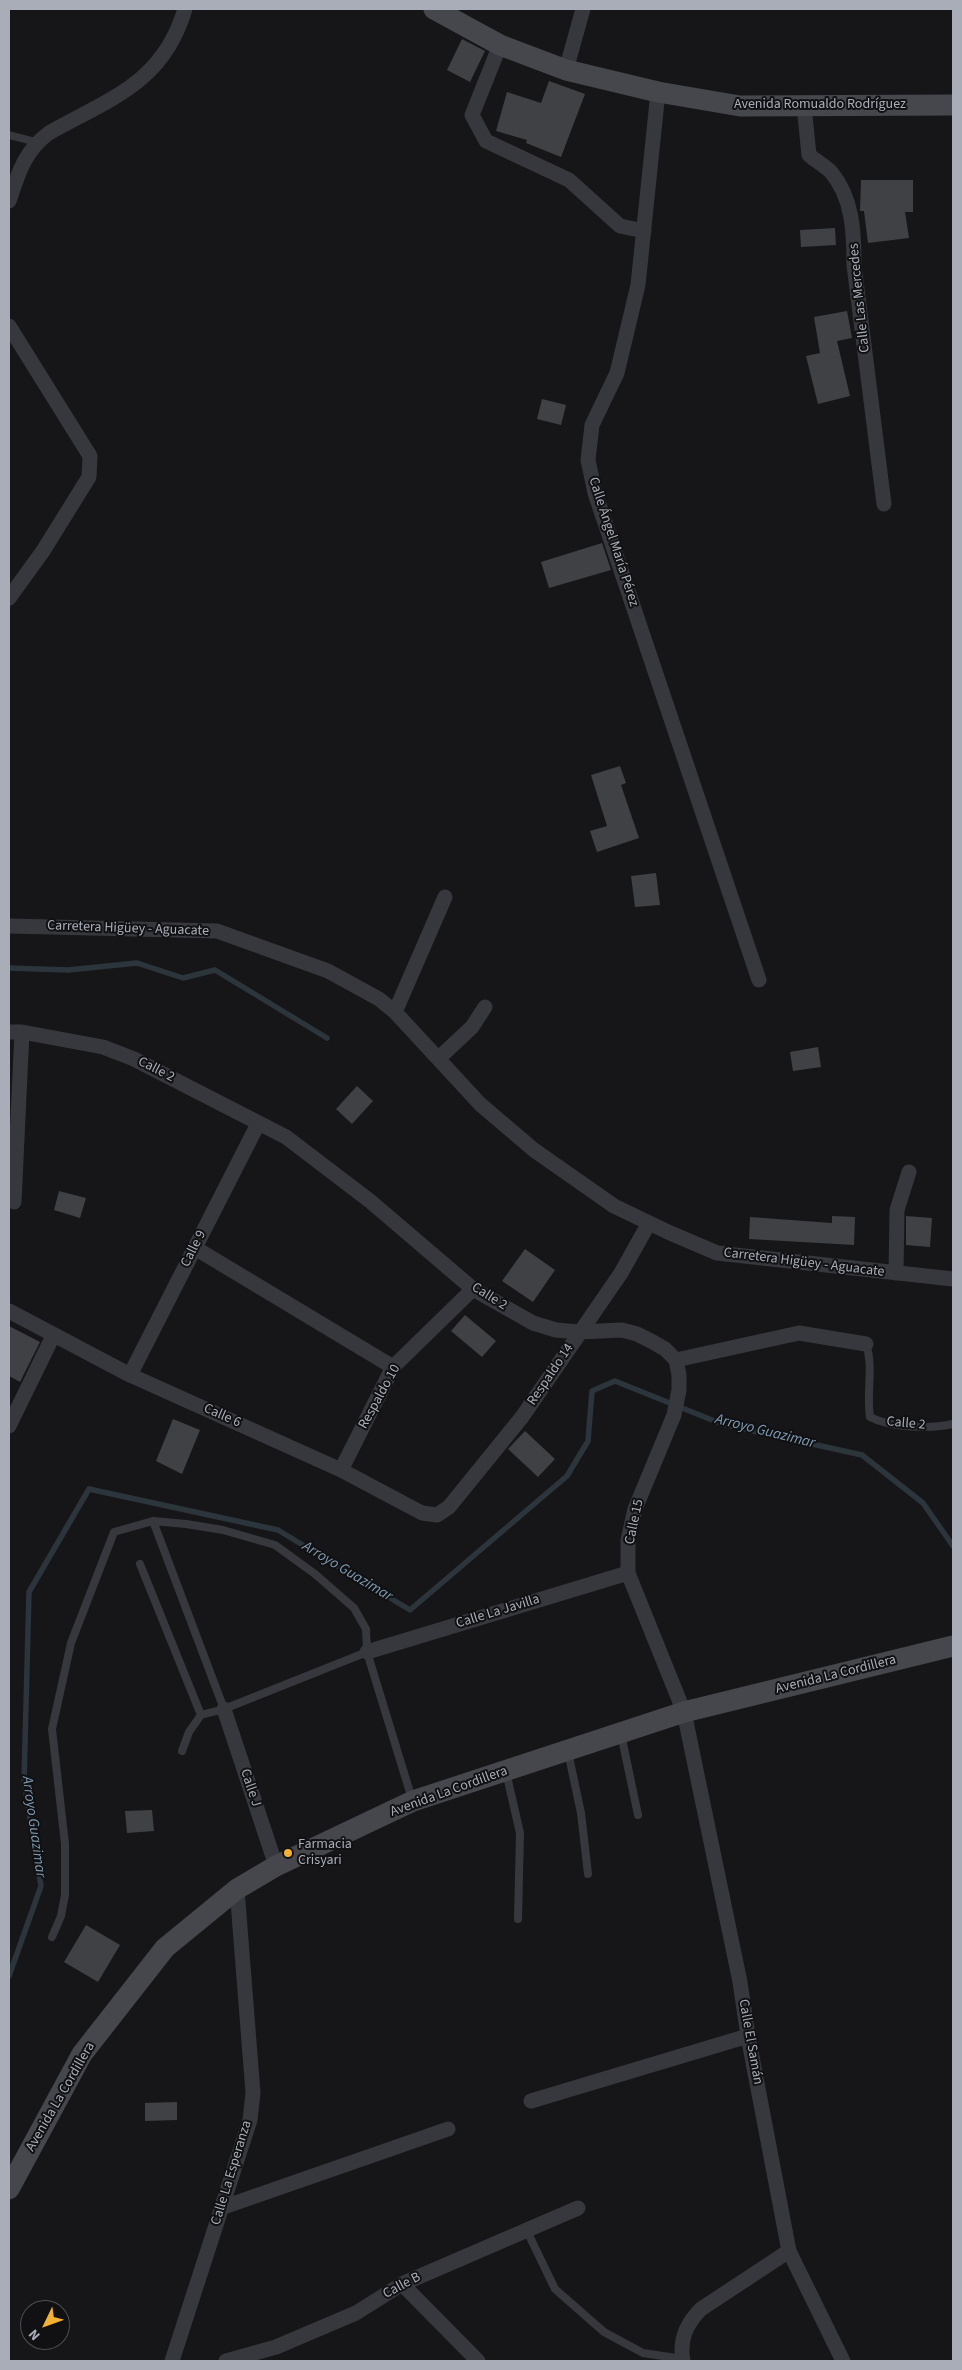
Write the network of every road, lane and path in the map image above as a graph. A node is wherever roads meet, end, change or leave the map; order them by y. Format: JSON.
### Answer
{"nodes":[{"id":1,"x":185,"y":9,"type":"edge"},
{"id":2,"x":434,"y":9,"type":"edge"},
{"id":3,"x":583,"y":9,"type":"edge"},
{"id":4,"x":500,"y":45,"type":"junction"},
{"id":5,"x":566,"y":70,"type":"junction"},
{"id":6,"x":658,"y":92,"type":"junction"},
{"id":7,"x":953,"y":105,"type":"edge"},
{"id":8,"x":804,"y":106,"type":"junction"},
{"id":9,"x":9,"y":135,"type":"edge"},
{"id":10,"x":36,"y":142,"type":"junction"},
{"id":11,"x":9,"y":201,"type":"edge"},
{"id":12,"x":644,"y":231,"type":"junction"},
{"id":13,"x":9,"y":326,"type":"edge"},
{"id":14,"x":884,"y":504,"type":"dead end"},
{"id":15,"x":9,"y":598,"type":"edge"},
{"id":16,"x":445,"y":897,"type":"dead end"},
{"id":17,"x":9,"y":926,"type":"edge"},
{"id":18,"x":759,"y":980,"type":"dead end"},
{"id":19,"x":485,"y":1007,"type":"dead end"},
{"id":20,"x":395,"y":1012,"type":"junction"},
{"id":21,"x":15,"y":1032,"type":"edge"},
{"id":22,"x":439,"y":1058,"type":"junction"},
{"id":23,"x":258,"y":1124,"type":"junction"},
{"id":24,"x":909,"y":1172,"type":"dead end"},
{"id":25,"x":14,"y":1202,"type":"dead end"},
{"id":26,"x":649,"y":1223,"type":"junction"},
{"id":27,"x":195,"y":1248,"type":"junction"},
{"id":28,"x":896,"y":1273,"type":"junction"},
{"id":29,"x":953,"y":1279,"type":"edge"},
{"id":30,"x":474,"y":1289,"type":"junction"},
{"id":31,"x":9,"y":1311,"type":"edge"},
{"id":32,"x":579,"y":1332,"type":"junction"},
{"id":33,"x":53,"y":1336,"type":"junction"},
{"id":34,"x":866,"y":1344,"type":"joint"},
{"id":35,"x":676,"y":1360,"type":"junction"},
{"id":36,"x":393,"y":1367,"type":"junction"},
{"id":37,"x":130,"y":1375,"type":"junction"},
{"id":38,"x":953,"y":1424,"type":"edge"},
{"id":39,"x":9,"y":1426,"type":"edge"},
{"id":40,"x":341,"y":1470,"type":"junction"},
{"id":41,"x":437,"y":1515,"type":"joint"},
{"id":42,"x":153,"y":1521,"type":"junction"},
{"id":43,"x":140,"y":1564,"type":"dead end"},
{"id":44,"x":628,"y":1573,"type":"junction"},
{"id":45,"x":953,"y":1646,"type":"edge"},
{"id":46,"x":367,"y":1652,"type":"junction"},
{"id":47,"x":224,"y":1709,"type":"junction"},
{"id":48,"x":684,"y":1712,"type":"junction"},
{"id":49,"x":202,"y":1715,"type":"junction"},
{"id":50,"x":621,"y":1733,"type":"junction"},
{"id":51,"x":568,"y":1750,"type":"junction"},
{"id":52,"x":182,"y":1751,"type":"dead end"},
{"id":53,"x":505,"y":1771,"type":"junction"},
{"id":54,"x":413,"y":1801,"type":"junction"},
{"id":55,"x":638,"y":1816,"type":"dead end"},
{"id":56,"x":276,"y":1866,"type":"junction"},
{"id":57,"x":588,"y":1874,"type":"dead end"},
{"id":58,"x":236,"y":1889,"type":"junction"},
{"id":59,"x":518,"y":1919,"type":"dead end"},
{"id":60,"x":52,"y":1937,"type":"dead end"},
{"id":61,"x":748,"y":2036,"type":"junction"},
{"id":62,"x":531,"y":2101,"type":"dead end"},
{"id":63,"x":448,"y":2129,"type":"dead end"},
{"id":64,"x":9,"y":2189,"type":"edge"},
{"id":65,"x":222,"y":2208,"type":"junction"},
{"id":66,"x":578,"y":2208,"type":"dead end"},
{"id":67,"x":526,"y":2229,"type":"junction"},
{"id":68,"x":789,"y":2251,"type":"junction"},
{"id":69,"x":402,"y":2284,"type":"junction"},
{"id":70,"x":683,"y":2360,"type":"edge"},
{"id":71,"x":172,"y":2361,"type":"edge"},
{"id":72,"x":226,"y":2361,"type":"edge"},
{"id":73,"x":478,"y":2361,"type":"edge"},
{"id":74,"x":844,"y":2361,"type":"edge"}],
"edges":[{"from":1,"to":10,"type":"street"},
{"from":2,"to":4,"type":"main road","name":"Avenida Romualdo Rodríguez"},
{"from":3,"to":5,"type":"street"},
{"from":4,"to":5,"type":"main road","name":"Avenida Romualdo Rodríguez"},
{"from":4,"to":12,"type":"street"},
{"from":5,"to":6,"type":"main road","name":"Avenida Romualdo Rodríguez"},
{"from":6,"to":8,"type":"main road","name":"Avenida Romualdo Rodríguez"},
{"from":6,"to":12,"type":"street","name":"Calle Ángel María Pérez"},
{"from":7,"to":8,"type":"main road","name":"Avenida Romualdo Rodríguez"},
{"from":8,"to":14,"type":"street","name":"Calle Las Mercedes"},
{"from":9,"to":10,"type":"lane"},
{"from":10,"to":11,"type":"street"},
{"from":12,"to":18,"type":"street","name":"Calle Ángel María Pérez"},
{"from":13,"to":15,"type":"street"},
{"from":16,"to":20,"type":"street"},
{"from":17,"to":20,"type":"street","name":"Carretera Higüey - Aguacate"},
{"from":19,"to":22,"type":"street"},
{"from":20,"to":22,"type":"street","name":"Carretera Higüey - Aguacate"},
{"from":21,"to":23,"type":"street","name":"Calle 2"},
{"from":21,"to":25,"type":"street"},
{"from":22,"to":26,"type":"street","name":"Carretera Higüey - Aguacate"},
{"from":23,"to":27,"type":"street","name":"Calle 9"},
{"from":23,"to":30,"type":"street","name":"Calle 2"},
{"from":24,"to":28,"type":"street"},
{"from":26,"to":28,"type":"street","name":"Carretera Higüey - Aguacate"},
{"from":26,"to":32,"type":"street","name":"Respaldo 14"},
{"from":27,"to":36,"type":"street"},
{"from":27,"to":37,"type":"street","name":"Calle 9"},
{"from":28,"to":29,"type":"street","name":"Carretera Higüey - Aguacate"},
{"from":30,"to":32,"type":"street","name":"Calle 2"},
{"from":30,"to":36,"type":"street","name":"Respaldo 10"},
{"from":31,"to":33,"type":"street","name":"Calle 6"},
{"from":32,"to":35,"type":"street","name":"Calle 2"},
{"from":32,"to":41,"type":"street","name":"Respaldo 14"},
{"from":33,"to":37,"type":"street","name":"Calle 6"},
{"from":33,"to":39,"type":"street"},
{"from":34,"to":35,"type":"street","name":"Calle 2"},
{"from":34,"to":38,"type":"lane","name":"Calle 2"},
{"from":35,"to":44,"type":"street","name":"Calle 15"},
{"from":36,"to":40,"type":"street","name":"Respaldo 10"},
{"from":37,"to":40,"type":"street","name":"Calle 6"},
{"from":40,"to":41,"type":"street","name":"Calle 6"},
{"from":42,"to":46,"type":"lane"},
{"from":42,"to":47,"type":"lane"},
{"from":42,"to":60,"type":"lane"},
{"from":43,"to":49,"type":"lane"},
{"from":44,"to":46,"type":"street","name":"Calle La Javilla"},
{"from":44,"to":48,"type":"street","name":"Calle 15"},
{"from":45,"to":48,"type":"main road","name":"Avenida La Cordillera"},
{"from":46,"to":47,"type":"lane"},
{"from":46,"to":54,"type":"lane"},
{"from":47,"to":49,"type":"lane"},
{"from":47,"to":56,"type":"street","name":"Calle J"},
{"from":48,"to":50,"type":"main road","name":"Avenida La Cordillera"},
{"from":48,"to":61,"type":"street","name":"Calle El Samán"},
{"from":49,"to":52,"type":"lane"},
{"from":50,"to":51,"type":"main road","name":"Avenida La Cordillera"},
{"from":50,"to":55,"type":"lane"},
{"from":51,"to":53,"type":"main road","name":"Avenida La Cordillera"},
{"from":51,"to":57,"type":"lane"},
{"from":53,"to":54,"type":"main road","name":"Avenida La Cordillera"},
{"from":53,"to":59,"type":"lane"},
{"from":54,"to":56,"type":"main road","name":"Avenida La Cordillera"},
{"from":56,"to":58,"type":"main road","name":"Avenida La Cordillera"},
{"from":58,"to":64,"type":"main road","name":"Avenida La Cordillera"},
{"from":58,"to":65,"type":"street","name":"Calle La Esperanza"},
{"from":61,"to":62,"type":"street"},
{"from":61,"to":68,"type":"street","name":"Calle El Samán"},
{"from":63,"to":65,"type":"street"},
{"from":65,"to":71,"type":"street","name":"Calle La Esperanza"},
{"from":66,"to":67,"type":"street","name":"Calle B"},
{"from":67,"to":69,"type":"street","name":"Calle B"},
{"from":67,"to":70,"type":"lane"},
{"from":68,"to":70,"type":"street"},
{"from":68,"to":74,"type":"street","name":"Calle El Samán"},
{"from":69,"to":72,"type":"street","name":"Calle B"},
{"from":69,"to":73,"type":"street"}]}
